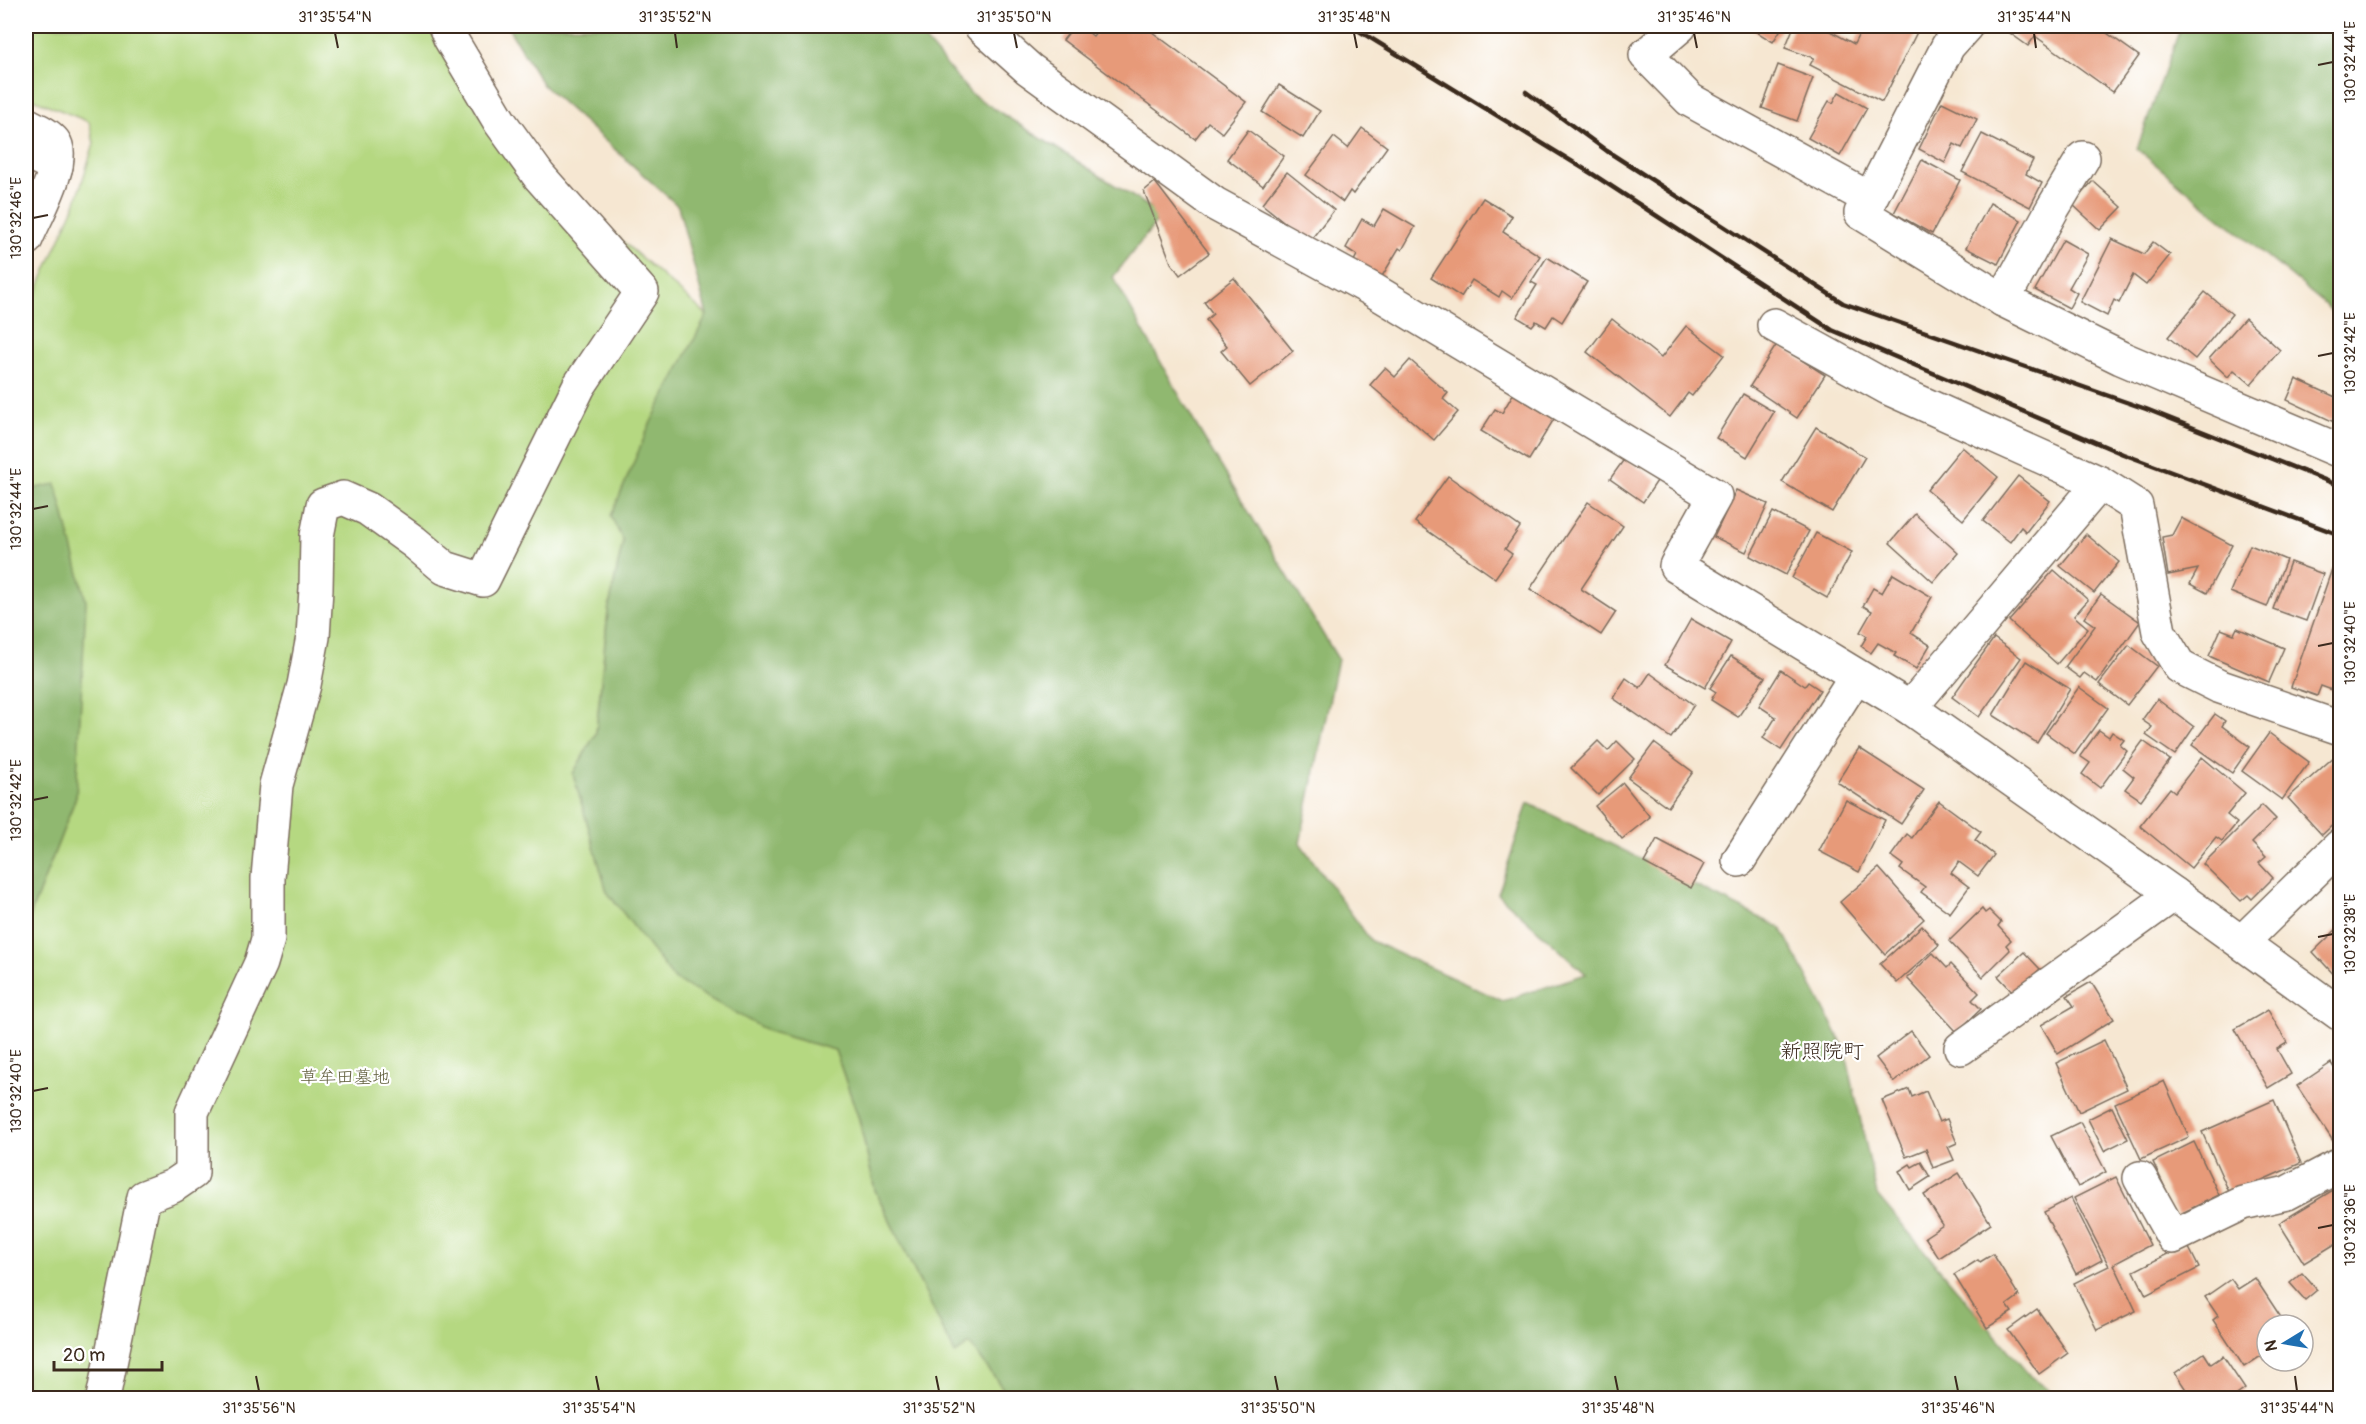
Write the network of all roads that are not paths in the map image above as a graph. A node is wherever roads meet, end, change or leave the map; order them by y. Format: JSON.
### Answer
{"nodes":[{"id":1,"x":445,"y":26,"type":"edge"},
{"id":2,"x":981,"y":26,"type":"edge"},
{"id":3,"x":1680,"y":26,"type":"edge"},
{"id":4,"x":1966,"y":26,"type":"edge"},
{"id":5,"x":26,"y":124,"type":"edge"},
{"id":6,"x":26,"y":152,"type":"edge"},
{"id":7,"x":2083,"y":158,"type":"dead end"},
{"id":8,"x":56,"y":166,"type":"junction"},
{"id":9,"x":1870,"y":199,"type":"junction"},
{"id":10,"x":26,"y":239,"type":"edge"},
{"id":11,"x":2002,"y":300,"type":"junction"},
{"id":12,"x":1774,"y":325,"type":"dead end"},
{"id":13,"x":2340,"y":451,"type":"edge"},
{"id":14,"x":2100,"y":483,"type":"junction"},
{"id":15,"x":1856,"y":676,"type":"junction"},
{"id":16,"x":1910,"y":708,"type":"junction"},
{"id":17,"x":2340,"y":728,"type":"edge"},
{"id":18,"x":2340,"y":846,"type":"edge"},
{"id":19,"x":1739,"y":860,"type":"dead end"},
{"id":20,"x":2174,"y":894,"type":"junction"},
{"id":21,"x":2242,"y":942,"type":"junction"},
{"id":22,"x":2340,"y":1014,"type":"edge"},
{"id":23,"x":1961,"y":1048,"type":"dead end"},
{"id":24,"x":2340,"y":1165,"type":"edge"},
{"id":25,"x":2140,"y":1178,"type":"dead end"},
{"id":26,"x":103,"y":1398,"type":"edge"}],
"edges":[{"from":1,"to":26,"type":"street"},
{"from":2,"to":15,"type":"street"},
{"from":3,"to":9,"type":"street"},
{"from":4,"to":9,"type":"street"},
{"from":5,"to":8,"type":"street"},
{"from":6,"to":8,"type":"street"},
{"from":7,"to":11,"type":"street"},
{"from":8,"to":10,"type":"street"},
{"from":9,"to":11,"type":"street"},
{"from":11,"to":13,"type":"street"},
{"from":12,"to":14,"type":"street"},
{"from":14,"to":16,"type":"street"},
{"from":14,"to":17,"type":"street"},
{"from":15,"to":16,"type":"street"},
{"from":15,"to":19,"type":"street"},
{"from":16,"to":20,"type":"street"},
{"from":18,"to":21,"type":"street"},
{"from":20,"to":21,"type":"street"},
{"from":20,"to":23,"type":"street"},
{"from":21,"to":22,"type":"street"},
{"from":24,"to":25,"type":"street"}]}
